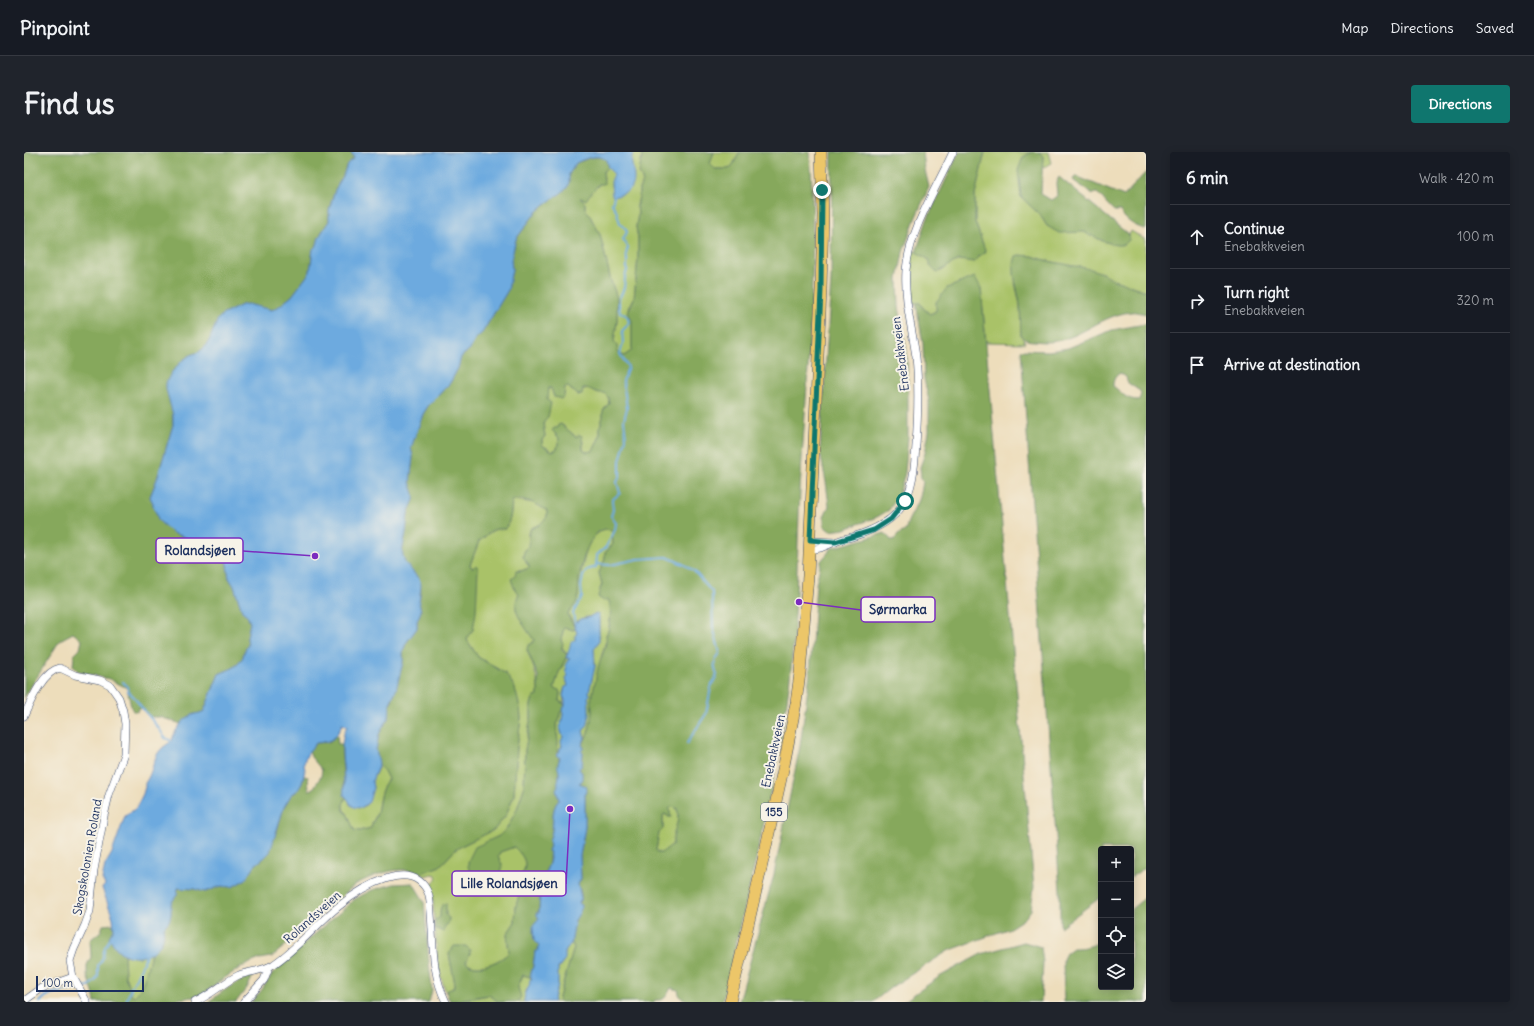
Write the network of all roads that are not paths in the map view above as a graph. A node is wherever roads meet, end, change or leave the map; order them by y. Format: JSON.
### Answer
{"nodes":[{"id":1,"x":821,"y":152,"type":"edge"},
{"id":2,"x":952,"y":152,"type":"edge"},
{"id":3,"x":809,"y":545,"type":"junction"},
{"id":4,"x":24,"y":716,"type":"edge"},
{"id":5,"x":269,"y":967,"type":"junction"},
{"id":6,"x":73,"y":978,"type":"junction"},
{"id":7,"x":24,"y":1001,"type":"edge"},
{"id":8,"x":87,"y":1002,"type":"edge"},
{"id":9,"x":196,"y":1002,"type":"edge"},
{"id":10,"x":244,"y":1002,"type":"edge"},
{"id":11,"x":446,"y":1002,"type":"edge"},
{"id":12,"x":730,"y":1002,"type":"edge"}],
"edges":[{"from":1,"to":3,"type":"main road","name":"Enebakkveien","number":"155"},
{"from":2,"to":3,"type":"street","name":"Enebakkveien"},
{"from":3,"to":12,"type":"main road","name":"Enebakkveien","number":"155"},
{"from":4,"to":6,"type":"street","name":"Skogskolonien Roland"},
{"from":5,"to":9,"type":"street","name":"Rolandsveien"},
{"from":5,"to":10,"type":"street"},
{"from":5,"to":11,"type":"street","name":"Rolandsveien"},
{"from":6,"to":7,"type":"street"},
{"from":6,"to":8,"type":"street"}]}
